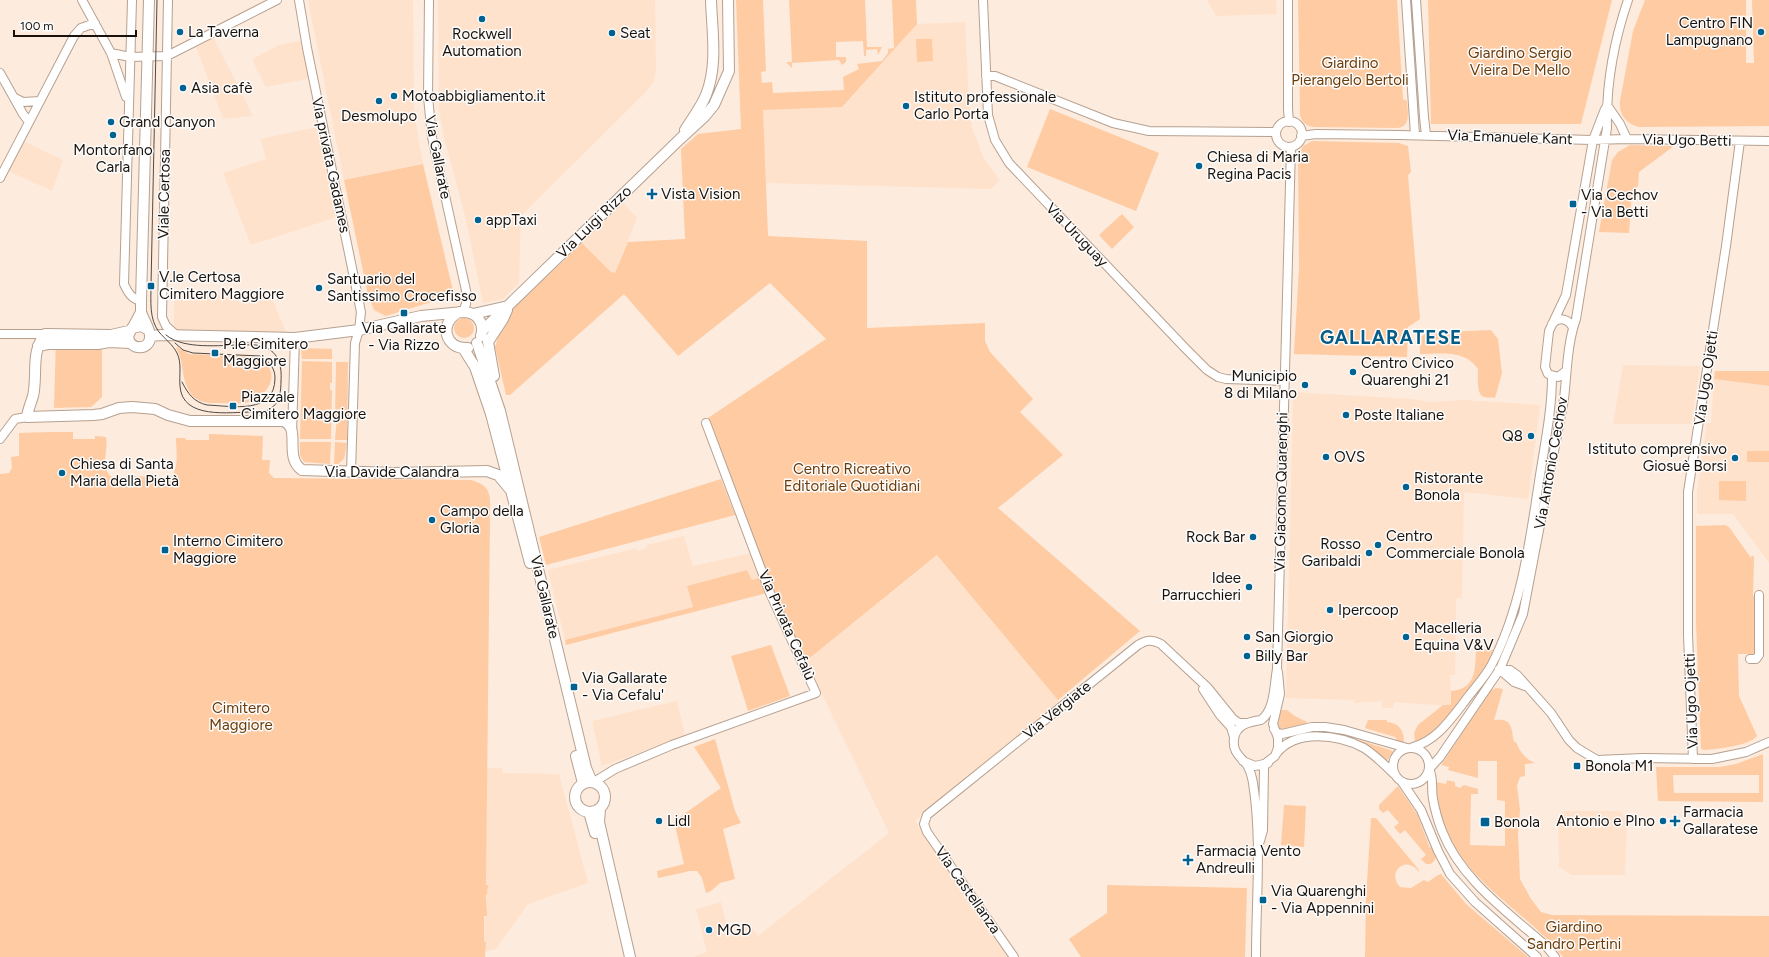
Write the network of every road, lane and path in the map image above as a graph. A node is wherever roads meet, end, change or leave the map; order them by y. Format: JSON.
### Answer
{"nodes":[{"id":1,"x":82,"y":0,"type":"edge"},
{"id":2,"x":132,"y":0,"type":"edge"},
{"id":3,"x":150,"y":0,"type":"edge"},
{"id":4,"x":168,"y":0,"type":"edge"},
{"id":5,"x":277,"y":0,"type":"edge"},
{"id":6,"x":299,"y":0,"type":"edge"},
{"id":7,"x":429,"y":0,"type":"edge"},
{"id":8,"x":711,"y":0,"type":"edge"},
{"id":9,"x":728,"y":0,"type":"edge"},
{"id":10,"x":983,"y":0,"type":"edge"},
{"id":11,"x":1288,"y":0,"type":"edge"},
{"id":12,"x":1406,"y":0,"type":"edge"},
{"id":13,"x":1416,"y":0,"type":"edge"},
{"id":14,"x":1628,"y":0,"type":"edge"},
{"id":15,"x":95,"y":23,"type":"junction"},
{"id":16,"x":111,"y":53,"type":"junction"},
{"id":17,"x":130,"y":56,"type":"junction"},
{"id":18,"x":167,"y":56,"type":"junction"},
{"id":19,"x":148,"y":57,"type":"junction"},
{"id":20,"x":0,"y":73,"type":"edge"},
{"id":21,"x":986,"y":76,"type":"junction"},
{"id":22,"x":15,"y":98,"type":"junction"},
{"id":23,"x":40,"y":101,"type":"junction"},
{"id":24,"x":128,"y":102,"type":"junction"},
{"id":25,"x":1607,"y":104,"type":"junction"},
{"id":26,"x":30,"y":122,"type":"junction"},
{"id":27,"x":1289,"y":122,"type":"junction"},
{"id":28,"x":1276,"y":132,"type":"junction"},
{"id":29,"x":1415,"y":135,"type":"junction"},
{"id":30,"x":1426,"y":135,"type":"junction"},
{"id":31,"x":1301,"y":136,"type":"junction"},
{"id":32,"x":680,"y":139,"type":"junction"},
{"id":33,"x":1627,"y":139,"type":"junction"},
{"id":34,"x":1594,"y":140,"type":"junction"},
{"id":35,"x":1605,"y":140,"type":"junction"},
{"id":36,"x":1740,"y":141,"type":"junction"},
{"id":37,"x":1769,"y":142,"type":"edge"},
{"id":38,"x":1291,"y":147,"type":"junction"},
{"id":39,"x":0,"y":178,"type":"edge"},
{"id":40,"x":141,"y":306,"type":"junction"},
{"id":41,"x":508,"y":306,"type":"junction"},
{"id":42,"x":465,"y":313,"type":"junction"},
{"id":43,"x":428,"y":316,"type":"junction"},
{"id":44,"x":1552,"y":324,"type":"junction"},
{"id":45,"x":1573,"y":328,"type":"junction"},
{"id":46,"x":131,"y":329,"type":"junction"},
{"id":47,"x":446,"y":329,"type":"junction"},
{"id":48,"x":359,"y":330,"type":"junction"},
{"id":49,"x":482,"y":331,"type":"junction"},
{"id":50,"x":149,"y":332,"type":"junction"},
{"id":51,"x":0,"y":334,"type":"edge"},
{"id":52,"x":45,"y":334,"type":"junction"},
{"id":53,"x":176,"y":335,"type":"junction"},
{"id":54,"x":295,"y":338,"type":"junction"},
{"id":55,"x":130,"y":343,"type":"junction"},
{"id":56,"x":477,"y":343,"type":"junction"},
{"id":57,"x":38,"y":346,"type":"junction"},
{"id":58,"x":463,"y":348,"type":"junction"},
{"id":59,"x":1566,"y":371,"type":"junction"},
{"id":60,"x":1552,"y":376,"type":"junction"},
{"id":61,"x":1284,"y":381,"type":"junction"},
{"id":62,"x":500,"y":411,"type":"junction"},
{"id":63,"x":22,"y":418,"type":"junction"},
{"id":64,"x":706,"y":423,"type":"dead end"},
{"id":65,"x":292,"y":433,"type":"junction"},
{"id":66,"x":0,"y":439,"type":"edge"},
{"id":67,"x":351,"y":472,"type":"junction"},
{"id":68,"x":513,"y":493,"type":"junction"},
{"id":69,"x":1759,"y":596,"type":"dead end"},
{"id":70,"x":1750,"y":659,"type":"dead end"},
{"id":71,"x":1491,"y":665,"type":"junction"},
{"id":72,"x":1500,"y":669,"type":"junction"},
{"id":73,"x":1277,"y":670,"type":"junction"},
{"id":74,"x":1194,"y":675,"type":"junction"},
{"id":75,"x":1256,"y":720,"type":"junction"},
{"id":76,"x":1246,"y":723,"type":"junction"},
{"id":77,"x":1275,"y":730,"type":"junction"},
{"id":78,"x":1234,"y":738,"type":"junction"},
{"id":79,"x":1769,"y":742,"type":"edge"},
{"id":80,"x":1410,"y":747,"type":"junction"},
{"id":81,"x":1275,"y":756,"type":"junction"},
{"id":82,"x":1693,"y":760,"type":"junction"},
{"id":83,"x":1243,"y":761,"type":"junction"},
{"id":84,"x":1268,"y":762,"type":"junction"},
{"id":85,"x":1429,"y":769,"type":"junction"},
{"id":86,"x":1394,"y":774,"type":"junction"},
{"id":87,"x":590,"y":782,"type":"junction"},
{"id":88,"x":1402,"y":782,"type":"junction"},
{"id":89,"x":600,"y":809,"type":"junction"},
{"id":90,"x":590,"y":812,"type":"junction"},
{"id":91,"x":924,"y":822,"type":"joint"},
{"id":92,"x":1258,"y":850,"type":"junction"},
{"id":93,"x":624,"y":957,"type":"edge"},
{"id":94,"x":630,"y":957,"type":"edge"},
{"id":95,"x":1014,"y":957,"type":"edge"},
{"id":96,"x":1256,"y":957,"type":"edge"},
{"id":97,"x":1537,"y":957,"type":"edge"},
{"id":98,"x":1555,"y":957,"type":"edge"}],
"edges":[{"from":1,"to":15,"type":"street"},
{"from":2,"to":17,"type":"street"},
{"from":3,"to":19,"type":"main road","name":"Viale Certosa"},
{"from":4,"to":18,"type":"street","name":"Viale Certosa"},
{"from":5,"to":18,"type":"street"},
{"from":6,"to":48,"type":"street","name":"Via privata Gadames"},
{"from":7,"to":42,"type":"street","name":"Via Gallarate"},
{"from":8,"to":32,"type":"main road"},
{"from":9,"to":32,"type":"main road"},
{"from":10,"to":21,"type":"street","name":"Via Uruguay"},
{"from":11,"to":27,"type":"street"},
{"from":12,"to":29,"type":"street"},
{"from":13,"to":30,"type":"street"},
{"from":14,"to":25,"type":"street","name":"Via Antonio Cechov"},
{"from":15,"to":16,"type":"street"},
{"from":15,"to":23,"type":"street"},
{"from":16,"to":17,"type":"street"},
{"from":16,"to":24,"type":"street"},
{"from":17,"to":19,"type":"street"},
{"from":17,"to":24,"type":"street"},
{"from":18,"to":19,"type":"street"},
{"from":18,"to":53,"type":"street","name":"Viale Certosa"},
{"from":19,"to":40,"type":"main road","name":"Viale Certosa"},
{"from":20,"to":22,"type":"street"},
{"from":21,"to":28,"type":"street"},
{"from":21,"to":61,"type":"street","name":"Via Uruguay"},
{"from":22,"to":23,"type":"street"},
{"from":22,"to":26,"type":"street"},
{"from":23,"to":26,"type":"street"},
{"from":24,"to":40,"type":"street"},
{"from":25,"to":33,"type":"street"},
{"from":25,"to":34,"type":"street","name":"Via Antonio Cechov"},
{"from":25,"to":35,"type":"street","name":"Via Antonio Cechov"},
{"from":26,"to":39,"type":"street"},
{"from":27,"to":28,"type":"street"},
{"from":27,"to":31,"type":"street"},
{"from":28,"to":38,"type":"street"},
{"from":29,"to":30,"type":"street","name":"Via Emanuele Kant"},
{"from":29,"to":31,"type":"street","name":"Via Emanuele Kant"},
{"from":30,"to":34,"type":"street","name":"Via Emanuele Kant"},
{"from":31,"to":38,"type":"street"},
{"from":32,"to":41,"type":"main road","name":"Via Luigi Rizzo"},
{"from":33,"to":35,"type":"street","name":"Via Ugo Betti"},
{"from":33,"to":36,"type":"street","name":"Via Ugo Betti"},
{"from":34,"to":35,"type":"street"},
{"from":34,"to":44,"type":"street","name":"Via Antonio Cechov"},
{"from":35,"to":45,"type":"street","name":"Via Antonio Cechov"},
{"from":36,"to":37,"type":"street","name":"Via Ugo Betti"},
{"from":36,"to":82,"type":"street","name":"Via Ugo Ojetti"},
{"from":38,"to":61,"type":"street","name":"Via Giacomo Quarenghi"},
{"from":40,"to":46,"type":"main road","name":"Viale Certosa"},
{"from":40,"to":50,"type":"main road","name":"Viale Certosa"},
{"from":41,"to":42,"type":"main road"},
{"from":41,"to":49,"type":"main road","name":"Via Luigi Rizzo"},
{"from":41,"to":62,"type":"main road"},
{"from":42,"to":43,"type":"main road"},
{"from":42,"to":47,"type":"main road"},
{"from":42,"to":49,"type":"main road"},
{"from":43,"to":47,"type":"main road"},
{"from":43,"to":48,"type":"main road"},
{"from":44,"to":45,"type":"street"},
{"from":44,"to":60,"type":"street","name":"Via Antonio Cechov"},
{"from":45,"to":59,"type":"street","name":"Via Antonio Cechov"},
{"from":46,"to":50,"type":"main road"},
{"from":46,"to":52,"type":"main road"},
{"from":46,"to":55,"type":"main road"},
{"from":47,"to":58,"type":"main road","name":"Via Gallarate"},
{"from":48,"to":54,"type":"main road"},
{"from":48,"to":67,"type":"street"},
{"from":49,"to":56,"type":"main road"},
{"from":50,"to":53,"type":"main road"},
{"from":50,"to":55,"type":"main road"},
{"from":51,"to":52,"type":"street"},
{"from":52,"to":57,"type":"main road"},
{"from":53,"to":54,"type":"main road"},
{"from":54,"to":65,"type":"street"},
{"from":55,"to":57,"type":"main road"},
{"from":56,"to":58,"type":"main road"},
{"from":56,"to":62,"type":"main road","name":"Via Gallarate"},
{"from":57,"to":63,"type":"main road"},
{"from":58,"to":68,"type":"main road","name":"Via Gallarate"},
{"from":59,"to":60,"type":"street","name":"Via Antonio Cechov"},
{"from":59,"to":72,"type":"street","name":"Via Antonio Cechov"},
{"from":60,"to":71,"type":"street","name":"Via Antonio Cechov"},
{"from":61,"to":73,"type":"street","name":"Via Giacomo Quarenghi"},
{"from":62,"to":87,"type":"main road","name":"Via Gallarate"},
{"from":63,"to":65,"type":"main road"},
{"from":63,"to":66,"type":"street"},
{"from":64,"to":87,"type":"street","name":"Via Privata Cefalù"},
{"from":65,"to":67,"type":"main road","name":"Via Davide Calandra"},
{"from":67,"to":68,"type":"main road","name":"Via Davide Calandra"},
{"from":68,"to":87,"type":"main road","name":"Via Gallarate"},
{"from":69,"to":70,"type":"street"},
{"from":71,"to":72,"type":"street"},
{"from":71,"to":80,"type":"street","name":"Via Antonio Cechov"},
{"from":72,"to":82,"type":"street"},
{"from":72,"to":85,"type":"street","name":"Via Antonio Cechov"},
{"from":73,"to":75,"type":"street","name":"Via Giacomo Quarenghi"},
{"from":73,"to":77,"type":"street","name":"Via Giacomo Quarenghi"},
{"from":74,"to":76,"type":"street","name":"Via Vergiate"},
{"from":74,"to":78,"type":"street","name":"Via Vergiate"},
{"from":74,"to":91,"type":"street","name":"Via Vergiate"},
{"from":75,"to":76,"type":"street","name":"Via Giacomo Quarenghi"},
{"from":75,"to":77,"type":"street"},
{"from":76,"to":78,"type":"street"},
{"from":77,"to":80,"type":"street"},
{"from":77,"to":81,"type":"street","name":"Via Giacomo Quarenghi"},
{"from":78,"to":83,"type":"street"},
{"from":79,"to":82,"type":"street"},
{"from":80,"to":85,"type":"street"},
{"from":80,"to":86,"type":"street"},
{"from":81,"to":84,"type":"street"},
{"from":81,"to":86,"type":"street"},
{"from":83,"to":84,"type":"street"},
{"from":83,"to":92,"type":"street"},
{"from":84,"to":92,"type":"street"},
{"from":85,"to":88,"type":"street"},
{"from":85,"to":98,"type":"street"},
{"from":86,"to":88,"type":"street"},
{"from":87,"to":89,"type":"main road","name":"Via Gallarate"},
{"from":87,"to":90,"type":"main road"},
{"from":88,"to":97,"type":"street"},
{"from":89,"to":90,"type":"main road"},
{"from":89,"to":94,"type":"main road","name":"Via Gallarate"},
{"from":90,"to":93,"type":"main road"},
{"from":91,"to":95,"type":"street","name":"Via Castellanza"},
{"from":92,"to":96,"type":"street"}]}
